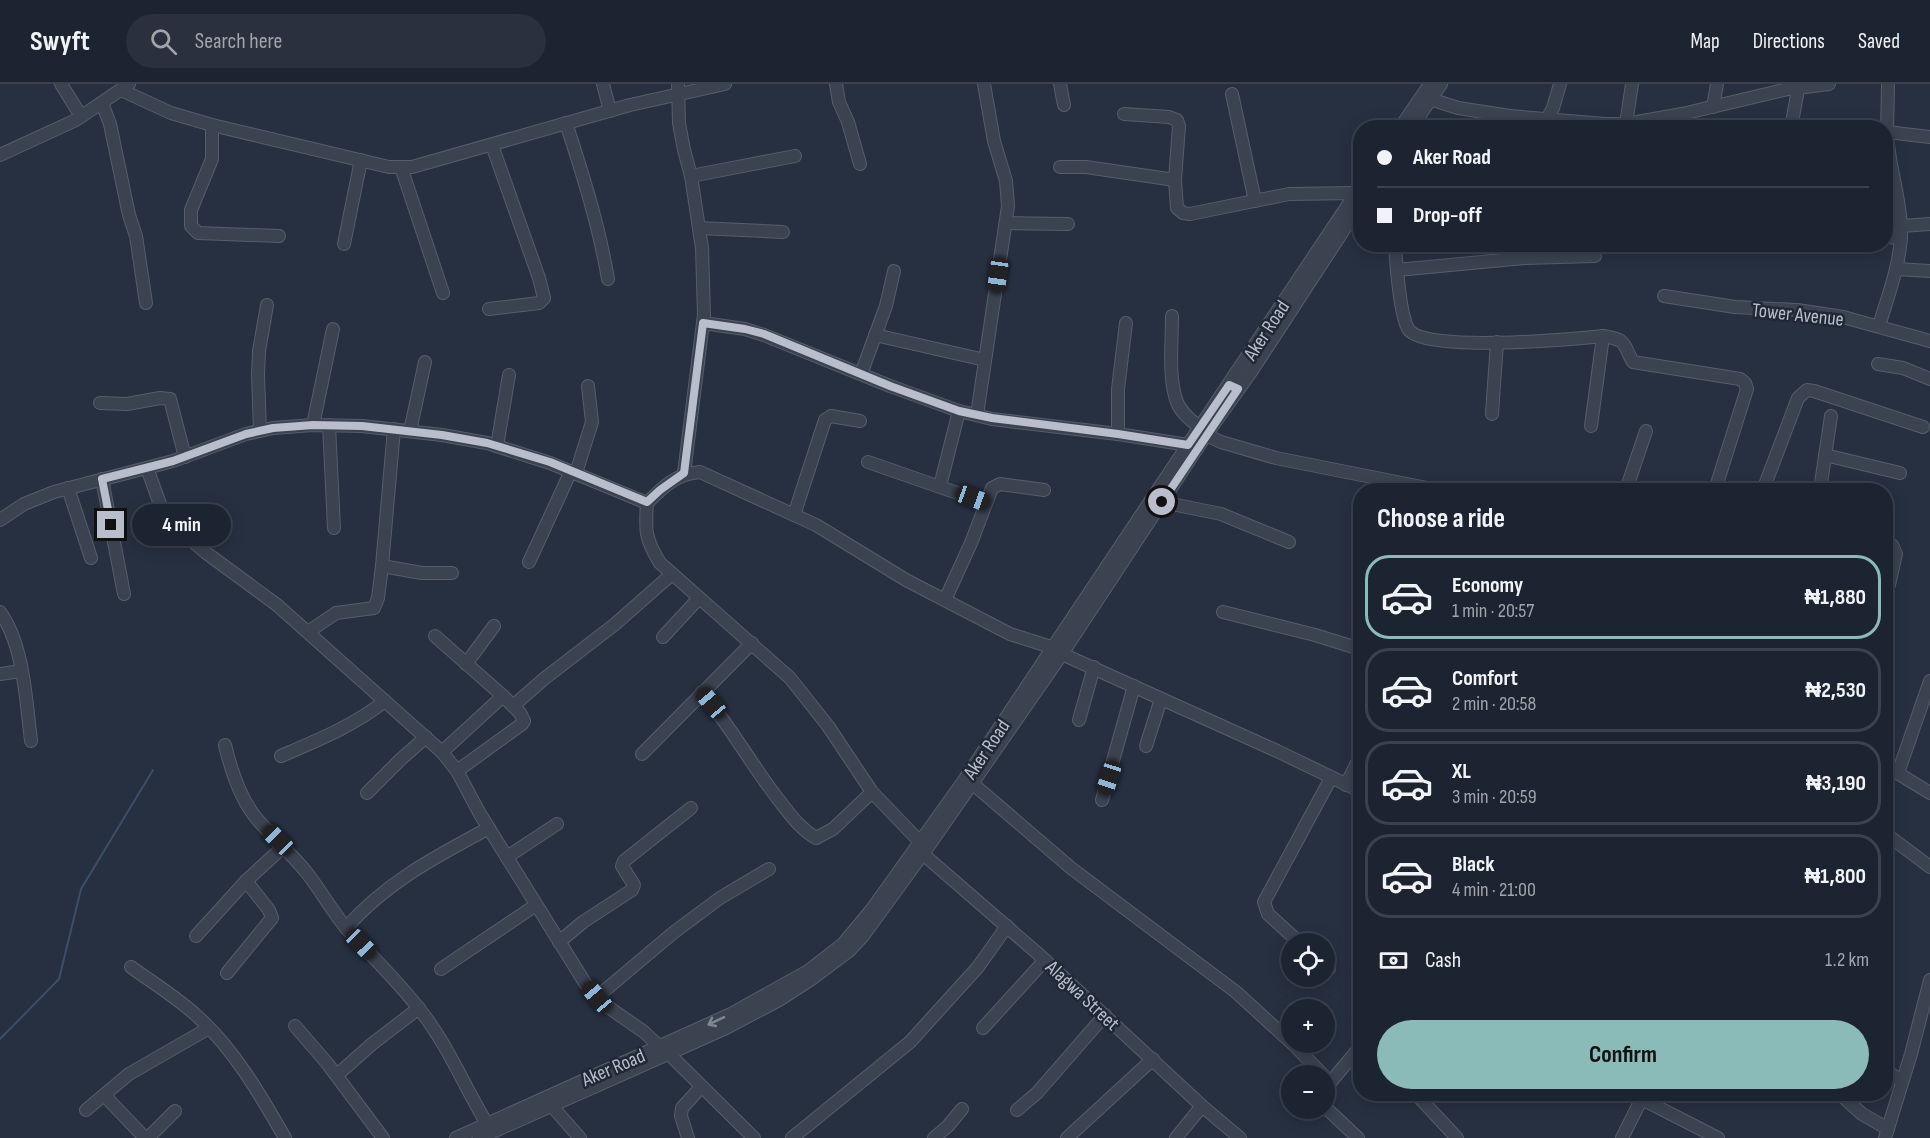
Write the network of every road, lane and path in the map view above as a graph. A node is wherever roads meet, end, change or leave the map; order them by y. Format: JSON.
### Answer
{"nodes":[{"id":1,"x":61,"y":84,"type":"edge"},
{"id":2,"x":603,"y":84,"type":"edge"},
{"id":3,"x":725,"y":84,"type":"edge"},
{"id":4,"x":836,"y":84,"type":"edge"},
{"id":5,"x":984,"y":84,"type":"edge"},
{"id":6,"x":1060,"y":84,"type":"edge"},
{"id":7,"x":1430,"y":84,"type":"edge"},
{"id":8,"x":1441,"y":84,"type":"edge"},
{"id":9,"x":1560,"y":84,"type":"edge"},
{"id":10,"x":1632,"y":84,"type":"edge"},
{"id":11,"x":1717,"y":84,"type":"edge"},
{"id":12,"x":1829,"y":84,"type":"edge"},
{"id":13,"x":1888,"y":84,"type":"edge"},
{"id":14,"x":1798,"y":85,"type":"edge"},
{"id":15,"x":125,"y":87,"type":"edge"},
{"id":16,"x":678,"y":89,"type":"edge"},
{"id":17,"x":1232,"y":94,"type":"dead end"},
{"id":18,"x":1430,"y":99,"type":"junction"},
{"id":19,"x":102,"y":103,"type":"junction"},
{"id":20,"x":1064,"y":105,"type":"dead end"},
{"id":21,"x":1713,"y":106,"type":"junction"},
{"id":22,"x":610,"y":111,"type":"junction"},
{"id":23,"x":1124,"y":114,"type":"dead end"},
{"id":24,"x":81,"y":116,"type":"junction"},
{"id":25,"x":1547,"y":119,"type":"junction"},
{"id":26,"x":1405,"y":120,"type":"edge"},
{"id":27,"x":1416,"y":120,"type":"edge"},
{"id":28,"x":1559,"y":120,"type":"edge"},
{"id":29,"x":1627,"y":120,"type":"edge"},
{"id":30,"x":1645,"y":120,"type":"edge"},
{"id":31,"x":1792,"y":120,"type":"edge"},
{"id":32,"x":1887,"y":120,"type":"edge"},
{"id":33,"x":566,"y":123,"type":"junction"},
{"id":34,"x":212,"y":125,"type":"junction"},
{"id":35,"x":1893,"y":133,"type":"edge"},
{"id":36,"x":1930,"y":137,"type":"edge"},
{"id":37,"x":492,"y":145,"type":"junction"},
{"id":38,"x":0,"y":154,"type":"edge"},
{"id":39,"x":795,"y":156,"type":"dead end"},
{"id":40,"x":361,"y":160,"type":"junction"},
{"id":41,"x":860,"y":164,"type":"dead end"},
{"id":42,"x":401,"y":167,"type":"junction"},
{"id":43,"x":1060,"y":167,"type":"dead end"},
{"id":44,"x":691,"y":176,"type":"junction"},
{"id":45,"x":1175,"y":180,"type":"junction"},
{"id":46,"x":1893,"y":182,"type":"edge"},
{"id":47,"x":1353,"y":195,"type":"edge"},
{"id":48,"x":1256,"y":201,"type":"junction"},
{"id":49,"x":1353,"y":204,"type":"edge"},
{"id":50,"x":1006,"y":223,"type":"junction"},
{"id":51,"x":1068,"y":224,"type":"dead end"},
{"id":52,"x":1930,"y":224,"type":"edge"},
{"id":53,"x":699,"y":228,"type":"junction"},
{"id":54,"x":783,"y":232,"type":"dead end"},
{"id":55,"x":1901,"y":232,"type":"junction"},
{"id":56,"x":1893,"y":235,"type":"edge"},
{"id":57,"x":279,"y":236,"type":"dead end"},
{"id":58,"x":344,"y":244,"type":"dead end"},
{"id":59,"x":1396,"y":252,"type":"edge"},
{"id":60,"x":1595,"y":256,"type":"dead end"},
{"id":61,"x":1896,"y":269,"type":"junction"},
{"id":62,"x":1397,"y":270,"type":"junction"},
{"id":63,"x":894,"y":271,"type":"dead end"},
{"id":64,"x":1930,"y":272,"type":"edge"},
{"id":65,"x":608,"y":279,"type":"dead end"},
{"id":66,"x":443,"y":293,"type":"dead end"},
{"id":67,"x":1664,"y":296,"type":"dead end"},
{"id":68,"x":146,"y":303,"type":"dead end"},
{"id":69,"x":267,"y":305,"type":"dead end"},
{"id":70,"x":489,"y":309,"type":"dead end"},
{"id":71,"x":1172,"y":316,"type":"dead end"},
{"id":72,"x":1126,"y":322,"type":"dead end"},
{"id":73,"x":703,"y":323,"type":"junction"},
{"id":74,"x":1879,"y":326,"type":"junction"},
{"id":75,"x":333,"y":329,"type":"dead end"},
{"id":76,"x":875,"y":335,"type":"junction"},
{"id":77,"x":1603,"y":336,"type":"junction"},
{"id":78,"x":1930,"y":340,"type":"edge"},
{"id":79,"x":1497,"y":342,"type":"junction"},
{"id":80,"x":985,"y":360,"type":"junction"},
{"id":81,"x":425,"y":362,"type":"dead end"},
{"id":82,"x":1878,"y":364,"type":"dead end"},
{"id":83,"x":861,"y":374,"type":"junction"},
{"id":84,"x":508,"y":375,"type":"dead end"},
{"id":85,"x":1930,"y":379,"type":"edge"},
{"id":86,"x":588,"y":386,"type":"dead end"},
{"id":87,"x":100,"y":404,"type":"dead end"},
{"id":88,"x":959,"y":411,"type":"junction"},
{"id":89,"x":1492,"y":414,"type":"dead end"},
{"id":90,"x":977,"y":415,"type":"junction"},
{"id":91,"x":1831,"y":416,"type":"dead end"},
{"id":92,"x":860,"y":421,"type":"dead end"},
{"id":93,"x":313,"y":425,"type":"junction"},
{"id":94,"x":329,"y":425,"type":"junction"},
{"id":95,"x":1591,"y":426,"type":"dead end"},
{"id":96,"x":1923,"y":427,"type":"dead end"},
{"id":97,"x":394,"y":429,"type":"junction"},
{"id":98,"x":1646,"y":430,"type":"dead end"},
{"id":99,"x":260,"y":431,"type":"junction"},
{"id":100,"x":410,"y":431,"type":"junction"},
{"id":101,"x":1202,"y":431,"type":"junction"},
{"id":102,"x":1118,"y":434,"type":"junction"},
{"id":103,"x":1188,"y":445,"type":"junction"},
{"id":104,"x":497,"y":446,"type":"junction"},
{"id":105,"x":1825,"y":455,"type":"junction"},
{"id":106,"x":185,"y":457,"type":"junction"},
{"id":107,"x":868,"y":462,"type":"dead end"},
{"id":108,"x":147,"y":468,"type":"junction"},
{"id":109,"x":573,"y":472,"type":"junction"},
{"id":110,"x":684,"y":473,"type":"junction"},
{"id":111,"x":1900,"y":474,"type":"dead end"},
{"id":112,"x":102,"y":479,"type":"junction"},
{"id":113,"x":1402,"y":483,"type":"edge"},
{"id":114,"x":1628,"y":483,"type":"edge"},
{"id":115,"x":1717,"y":483,"type":"edge"},
{"id":116,"x":1766,"y":483,"type":"edge"},
{"id":117,"x":1821,"y":483,"type":"edge"},
{"id":118,"x":940,"y":486,"type":"junction"},
{"id":119,"x":68,"y":488,"type":"junction"},
{"id":120,"x":1044,"y":490,"type":"dead end"},
{"id":121,"x":647,"y":502,"type":"junction"},
{"id":122,"x":1162,"y":502,"type":"junction"},
{"id":123,"x":986,"y":503,"type":"junction"},
{"id":124,"x":794,"y":515,"type":"junction"},
{"id":125,"x":0,"y":520,"type":"edge"},
{"id":126,"x":334,"y":528,"type":"dead end"},
{"id":127,"x":1289,"y":542,"type":"dead end"},
{"id":128,"x":1893,"y":546,"type":"edge"},
{"id":129,"x":91,"y":558,"type":"dead end"},
{"id":130,"x":529,"y":562,"type":"dead end"},
{"id":131,"x":382,"y":566,"type":"junction"},
{"id":132,"x":1893,"y":567,"type":"edge"},
{"id":133,"x":452,"y":573,"type":"dead end"},
{"id":134,"x":672,"y":574,"type":"junction"},
{"id":135,"x":124,"y":594,"type":"dead end"},
{"id":136,"x":699,"y":598,"type":"junction"},
{"id":137,"x":945,"y":600,"type":"junction"},
{"id":138,"x":0,"y":612,"type":"edge"},
{"id":139,"x":1223,"y":612,"type":"dead end"},
{"id":140,"x":494,"y":626,"type":"dead end"},
{"id":141,"x":308,"y":632,"type":"junction"},
{"id":142,"x":435,"y":636,"type":"dead end"},
{"id":143,"x":663,"y":637,"type":"dead end"},
{"id":144,"x":752,"y":643,"type":"junction"},
{"id":145,"x":1353,"y":647,"type":"edge"},
{"id":146,"x":1058,"y":651,"type":"junction"},
{"id":147,"x":466,"y":664,"type":"junction"},
{"id":148,"x":1094,"y":667,"type":"junction"},
{"id":149,"x":21,"y":671,"type":"junction"},
{"id":150,"x":0,"y":674,"type":"edge"},
{"id":151,"x":1930,"y":681,"type":"edge"},
{"id":152,"x":1134,"y":686,"type":"junction"},
{"id":153,"x":702,"y":692,"type":"junction"},
{"id":154,"x":503,"y":696,"type":"junction"},
{"id":155,"x":1161,"y":699,"type":"junction"},
{"id":156,"x":385,"y":701,"type":"junction"},
{"id":157,"x":513,"y":706,"type":"junction"},
{"id":158,"x":1078,"y":720,"type":"dead end"},
{"id":159,"x":426,"y":737,"type":"junction"},
{"id":160,"x":31,"y":741,"type":"dead end"},
{"id":161,"x":225,"y":745,"type":"dead end"},
{"id":162,"x":1146,"y":746,"type":"dead end"},
{"id":163,"x":442,"y":752,"type":"junction"},
{"id":164,"x":642,"y":754,"type":"dead end"},
{"id":165,"x":281,"y":756,"type":"dead end"},
{"id":166,"x":1893,"y":770,"type":"edge"},
{"id":167,"x":457,"y":771,"type":"junction"},
{"id":168,"x":1353,"y":771,"type":"edge"},
{"id":169,"x":1898,"y":773,"type":"junction"},
{"id":170,"x":1331,"y":778,"type":"junction"},
{"id":171,"x":973,"y":784,"type":"junction"},
{"id":172,"x":1346,"y":785,"type":"junction"},
{"id":173,"x":1353,"y":788,"type":"edge"},
{"id":174,"x":872,"y":792,"type":"junction"},
{"id":175,"x":368,"y":793,"type":"dead end"},
{"id":176,"x":1930,"y":793,"type":"edge"},
{"id":177,"x":1102,"y":800,"type":"dead end"},
{"id":178,"x":691,"y":808,"type":"dead end"},
{"id":179,"x":556,"y":824,"type":"dead end"},
{"id":180,"x":489,"y":828,"type":"junction"},
{"id":181,"x":1893,"y":839,"type":"edge"},
{"id":182,"x":284,"y":846,"type":"junction"},
{"id":183,"x":922,"y":848,"type":"junction"},
{"id":184,"x":507,"y":857,"type":"junction"},
{"id":185,"x":1930,"y":867,"type":"edge"},
{"id":186,"x":769,"y":869,"type":"dead end"},
{"id":187,"x":246,"y":881,"type":"junction"},
{"id":188,"x":536,"y":905,"type":"junction"},
{"id":189,"x":1007,"y":926,"type":"junction"},
{"id":190,"x":346,"y":928,"type":"junction"},
{"id":191,"x":1288,"y":933,"type":"edge"},
{"id":192,"x":196,"y":936,"type":"dead end"},
{"id":193,"x":559,"y":942,"type":"junction"},
{"id":194,"x":1045,"y":960,"type":"junction"},
{"id":195,"x":131,"y":967,"type":"dead end"},
{"id":196,"x":441,"y":969,"type":"dead end"},
{"id":197,"x":227,"y":973,"type":"dead end"},
{"id":198,"x":1930,"y":980,"type":"edge"},
{"id":199,"x":597,"y":997,"type":"junction"},
{"id":200,"x":419,"y":1008,"type":"junction"},
{"id":201,"x":1105,"y":1015,"type":"junction"},
{"id":202,"x":295,"y":1026,"type":"dead end"},
{"id":203,"x":209,"y":1028,"type":"junction"},
{"id":204,"x":983,"y":1028,"type":"dead end"},
{"id":205,"x":665,"y":1051,"type":"junction"},
{"id":206,"x":1353,"y":1054,"type":"edge"},
{"id":207,"x":1153,"y":1059,"type":"junction"},
{"id":208,"x":1312,"y":1065,"type":"edge"},
{"id":209,"x":1335,"y":1072,"type":"edge"},
{"id":210,"x":337,"y":1075,"type":"junction"},
{"id":211,"x":1893,"y":1075,"type":"edge"},
{"id":212,"x":1902,"y":1082,"type":"junction"},
{"id":213,"x":701,"y":1088,"type":"junction"},
{"id":214,"x":104,"y":1095,"type":"junction"},
{"id":215,"x":1423,"y":1101,"type":"edge"},
{"id":216,"x":1637,"y":1101,"type":"edge"},
{"id":217,"x":1650,"y":1101,"type":"edge"},
{"id":218,"x":1847,"y":1101,"type":"edge"},
{"id":219,"x":551,"y":1105,"type":"junction"},
{"id":220,"x":1202,"y":1106,"type":"junction"},
{"id":221,"x":962,"y":1109,"type":"dead end"},
{"id":222,"x":86,"y":1110,"type":"dead end"},
{"id":223,"x":1017,"y":1110,"type":"dead end"},
{"id":224,"x":175,"y":1111,"type":"dead end"},
{"id":225,"x":1335,"y":1116,"type":"edge"},
{"id":226,"x":495,"y":1130,"type":"edge"},
{"id":227,"x":1886,"y":1134,"type":"edge"},
{"id":228,"x":146,"y":1138,"type":"edge"},
{"id":229,"x":285,"y":1138,"type":"edge"},
{"id":230,"x":383,"y":1138,"type":"edge"},
{"id":231,"x":456,"y":1138,"type":"edge"},
{"id":232,"x":479,"y":1138,"type":"edge"},
{"id":233,"x":580,"y":1138,"type":"edge"},
{"id":234,"x":688,"y":1138,"type":"edge"},
{"id":235,"x":754,"y":1138,"type":"edge"},
{"id":236,"x":792,"y":1138,"type":"edge"},
{"id":237,"x":934,"y":1138,"type":"edge"},
{"id":238,"x":1067,"y":1138,"type":"edge"},
{"id":239,"x":1176,"y":1138,"type":"edge"},
{"id":240,"x":1240,"y":1138,"type":"edge"},
{"id":241,"x":1358,"y":1138,"type":"edge"},
{"id":242,"x":1457,"y":1138,"type":"edge"},
{"id":243,"x":1622,"y":1138,"type":"edge"},
{"id":244,"x":1718,"y":1138,"type":"edge"}],
"edges":[{"from":1,"to":24,"type":"street"},
{"from":2,"to":22,"type":"street"},
{"from":3,"to":16,"type":"street"},
{"from":4,"to":41,"type":"street"},
{"from":5,"to":50,"type":"street"},
{"from":6,"to":20,"type":"street"},
{"from":7,"to":26,"type":"street"},
{"from":8,"to":18,"type":"street"},
{"from":9,"to":25,"type":"street"},
{"from":10,"to":29,"type":"street"},
{"from":11,"to":21,"type":"street"},
{"from":12,"to":14,"type":"street"},
{"from":13,"to":32,"type":"street"},
{"from":14,"to":21,"type":"street"},
{"from":14,"to":31,"type":"street"},
{"from":15,"to":19,"type":"street"},
{"from":15,"to":34,"type":"street"},
{"from":16,"to":22,"type":"street"},
{"from":16,"to":44,"type":"street"},
{"from":17,"to":48,"type":"street"},
{"from":18,"to":25,"type":"street"},
{"from":18,"to":27,"type":"street"},
{"from":19,"to":24,"type":"street"},
{"from":19,"to":68,"type":"street"},
{"from":21,"to":30,"type":"street"},
{"from":22,"to":33,"type":"street"},
{"from":23,"to":45,"type":"street"},
{"from":24,"to":38,"type":"street"},
{"from":25,"to":28,"type":"street"},
{"from":33,"to":37,"type":"street"},
{"from":33,"to":65,"type":"street"},
{"from":34,"to":40,"type":"street"},
{"from":34,"to":57,"type":"street"},
{"from":35,"to":36,"type":"street"},
{"from":37,"to":42,"type":"street"},
{"from":37,"to":70,"type":"street"},
{"from":39,"to":44,"type":"street"},
{"from":40,"to":42,"type":"street"},
{"from":40,"to":58,"type":"street"},
{"from":42,"to":66,"type":"street"},
{"from":43,"to":45,"type":"street"},
{"from":44,"to":53,"type":"street"},
{"from":45,"to":48,"type":"street"},
{"from":46,"to":55,"type":"street"},
{"from":47,"to":48,"type":"street"},
{"from":49,"to":101,"type":"street","name":"Aker Road"},
{"from":50,"to":51,"type":"street"},
{"from":50,"to":80,"type":"street"},
{"from":52,"to":55,"type":"street"},
{"from":53,"to":54,"type":"street"},
{"from":53,"to":73,"type":"street"},
{"from":55,"to":56,"type":"street"},
{"from":55,"to":61,"type":"street"},
{"from":59,"to":62,"type":"street"},
{"from":60,"to":62,"type":"street"},
{"from":61,"to":64,"type":"street"},
{"from":61,"to":74,"type":"street"},
{"from":62,"to":79,"type":"street"},
{"from":63,"to":76,"type":"street"},
{"from":67,"to":74,"type":"street","name":"Tower Avenue"},
{"from":69,"to":99,"type":"street"},
{"from":71,"to":101,"type":"street"},
{"from":72,"to":102,"type":"street"},
{"from":73,"to":83,"type":"street"},
{"from":73,"to":110,"type":"street"},
{"from":74,"to":78,"type":"street","name":"Tower Avenue"},
{"from":75,"to":93,"type":"street"},
{"from":76,"to":80,"type":"street"},
{"from":76,"to":83,"type":"street"},
{"from":77,"to":79,"type":"street"},
{"from":77,"to":95,"type":"street"},
{"from":77,"to":115,"type":"street"},
{"from":79,"to":89,"type":"street"},
{"from":80,"to":90,"type":"street"},
{"from":81,"to":100,"type":"street"},
{"from":82,"to":85,"type":"street"},
{"from":83,"to":88,"type":"street"},
{"from":84,"to":104,"type":"street"},
{"from":86,"to":109,"type":"street"},
{"from":87,"to":106,"type":"street"},
{"from":88,"to":90,"type":"street"},
{"from":88,"to":118,"type":"street"},
{"from":90,"to":102,"type":"street"},
{"from":91,"to":105,"type":"street"},
{"from":92,"to":124,"type":"street"},
{"from":93,"to":94,"type":"street"},
{"from":93,"to":99,"type":"street"},
{"from":94,"to":97,"type":"street"},
{"from":94,"to":126,"type":"street"},
{"from":96,"to":116,"type":"street"},
{"from":97,"to":100,"type":"street"},
{"from":97,"to":131,"type":"street"},
{"from":98,"to":114,"type":"street"},
{"from":99,"to":106,"type":"street"},
{"from":100,"to":104,"type":"street"},
{"from":101,"to":103,"type":"street","name":"Aker Road"},
{"from":101,"to":113,"type":"street"},
{"from":101,"to":122,"type":"street","name":"Aker Road"},
{"from":102,"to":103,"type":"street"},
{"from":103,"to":146,"type":"street","name":"Aker Road"},
{"from":104,"to":109,"type":"street"},
{"from":105,"to":111,"type":"street"},
{"from":105,"to":117,"type":"street"},
{"from":106,"to":108,"type":"street"},
{"from":107,"to":118,"type":"street"},
{"from":108,"to":112,"type":"street"},
{"from":108,"to":141,"type":"street"},
{"from":109,"to":121,"type":"street"},
{"from":109,"to":130,"type":"street"},
{"from":110,"to":121,"type":"street"},
{"from":110,"to":124,"type":"street"},
{"from":112,"to":119,"type":"street"},
{"from":112,"to":135,"type":"street"},
{"from":118,"to":123,"type":"street"},
{"from":119,"to":125,"type":"street"},
{"from":119,"to":129,"type":"street"},
{"from":120,"to":123,"type":"street"},
{"from":121,"to":134,"type":"street","name":"Alagwa Street"},
{"from":122,"to":127,"type":"street"},
{"from":122,"to":146,"type":"street","name":"Aker Road"},
{"from":123,"to":137,"type":"street"},
{"from":124,"to":137,"type":"street"},
{"from":128,"to":132,"type":"street"},
{"from":131,"to":133,"type":"street"},
{"from":131,"to":141,"type":"street"},
{"from":134,"to":136,"type":"street","name":"Alagwa Street"},
{"from":134,"to":157,"type":"street"},
{"from":136,"to":143,"type":"street"},
{"from":136,"to":144,"type":"street","name":"Alagwa Street"},
{"from":137,"to":146,"type":"street"},
{"from":138,"to":149,"type":"street"},
{"from":139,"to":145,"type":"street"},
{"from":140,"to":147,"type":"street"},
{"from":141,"to":156,"type":"street"},
{"from":142,"to":147,"type":"street"},
{"from":144,"to":153,"type":"street"},
{"from":144,"to":174,"type":"street","name":"Alagwa Street"},
{"from":146,"to":148,"type":"street"},
{"from":146,"to":171,"type":"street","name":"Aker Road"},
{"from":146,"to":183,"type":"street","name":"Aker Road"},
{"from":147,"to":154,"type":"street"},
{"from":148,"to":152,"type":"street"},
{"from":148,"to":158,"type":"street"},
{"from":149,"to":150,"type":"street"},
{"from":149,"to":160,"type":"street"},
{"from":151,"to":169,"type":"street"},
{"from":152,"to":155,"type":"street"},
{"from":152,"to":177,"type":"street"},
{"from":153,"to":164,"type":"street"},
{"from":153,"to":174,"type":"street"},
{"from":154,"to":157,"type":"street"},
{"from":154,"to":163,"type":"street"},
{"from":155,"to":162,"type":"street"},
{"from":155,"to":170,"type":"street"},
{"from":156,"to":159,"type":"street"},
{"from":156,"to":165,"type":"street"},
{"from":157,"to":167,"type":"street"},
{"from":159,"to":163,"type":"street"},
{"from":159,"to":175,"type":"street"},
{"from":161,"to":182,"type":"street"},
{"from":163,"to":167,"type":"street"},
{"from":166,"to":169,"type":"street"},
{"from":167,"to":180,"type":"street"},
{"from":168,"to":172,"type":"street"},
{"from":169,"to":176,"type":"street"},
{"from":170,"to":172,"type":"street"},
{"from":170,"to":191,"type":"street"},
{"from":171,"to":183,"type":"street","name":"Aker Road"},
{"from":171,"to":208,"type":"street"},
{"from":172,"to":173,"type":"street"},
{"from":174,"to":183,"type":"street","name":"Alagwa Street"},
{"from":178,"to":193,"type":"street"},
{"from":179,"to":184,"type":"street"},
{"from":180,"to":184,"type":"street"},
{"from":180,"to":190,"type":"street"},
{"from":181,"to":185,"type":"street"},
{"from":182,"to":187,"type":"street"},
{"from":182,"to":190,"type":"street"},
{"from":183,"to":189,"type":"street","name":"Alagwa Street"},
{"from":183,"to":205,"type":"street","name":"Aker Road"},
{"from":184,"to":188,"type":"street"},
{"from":186,"to":199,"type":"street"},
{"from":187,"to":192,"type":"street"},
{"from":187,"to":197,"type":"street"},
{"from":188,"to":193,"type":"street"},
{"from":188,"to":196,"type":"street"},
{"from":189,"to":194,"type":"street","name":"Alagwa Street"},
{"from":189,"to":236,"type":"street"},
{"from":190,"to":200,"type":"street"},
{"from":193,"to":199,"type":"street"},
{"from":194,"to":201,"type":"street","name":"Alagwa Street"},
{"from":194,"to":204,"type":"street"},
{"from":195,"to":203,"type":"street"},
{"from":198,"to":212,"type":"street"},
{"from":199,"to":205,"type":"street"},
{"from":200,"to":210,"type":"street"},
{"from":200,"to":226,"type":"street"},
{"from":201,"to":207,"type":"street","name":"Alagwa Street"},
{"from":201,"to":223,"type":"street"},
{"from":202,"to":210,"type":"street"},
{"from":203,"to":214,"type":"street"},
{"from":203,"to":229,"type":"street"},
{"from":205,"to":213,"type":"street"},
{"from":205,"to":219,"type":"street","name":"Aker Road"},
{"from":205,"to":226,"type":"street","name":"Aker Road"},
{"from":206,"to":209,"type":"street"},
{"from":207,"to":220,"type":"street","name":"Alagwa Street"},
{"from":207,"to":238,"type":"street"},
{"from":210,"to":230,"type":"street"},
{"from":211,"to":212,"type":"street"},
{"from":212,"to":227,"type":"street"},
{"from":213,"to":234,"type":"street"},
{"from":213,"to":235,"type":"street"},
{"from":214,"to":222,"type":"street"},
{"from":214,"to":228,"type":"street"},
{"from":215,"to":242,"type":"street"},
{"from":216,"to":243,"type":"street"},
{"from":217,"to":244,"type":"street"},
{"from":218,"to":227,"type":"street"},
{"from":219,"to":226,"type":"street","name":"Aker Road"},
{"from":219,"to":233,"type":"street"},
{"from":220,"to":239,"type":"street"},
{"from":220,"to":240,"type":"street","name":"Alagwa Street"},
{"from":221,"to":237,"type":"street"},
{"from":224,"to":228,"type":"street"},
{"from":225,"to":241,"type":"street"},
{"from":226,"to":231,"type":"street","name":"Aker Road"},
{"from":226,"to":232,"type":"street","name":"Aker Road"}]}
